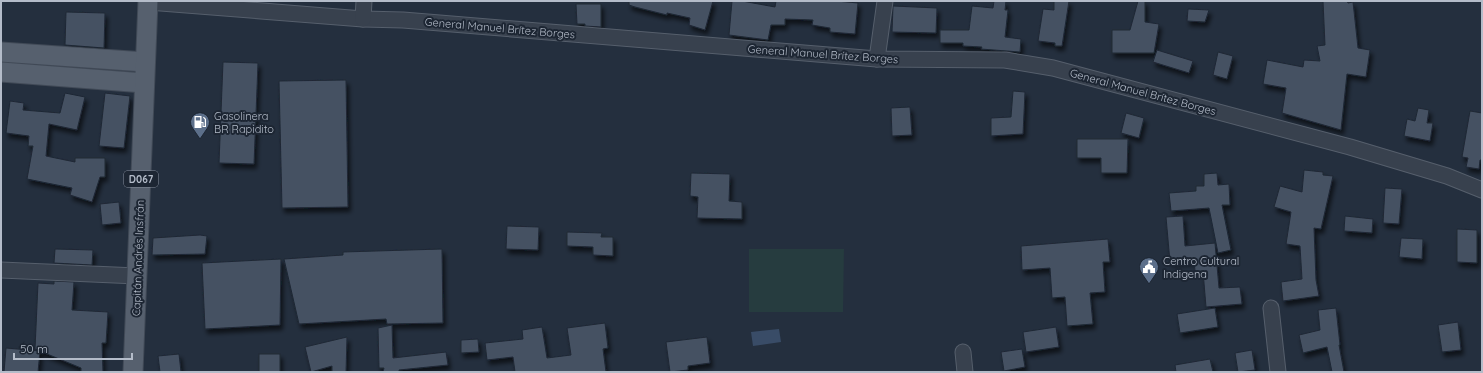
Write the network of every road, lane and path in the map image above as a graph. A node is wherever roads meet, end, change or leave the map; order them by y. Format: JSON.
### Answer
{"nodes":[{"id":1,"x":148,"y":1,"type":"edge"},
{"id":2,"x":364,"y":1,"type":"edge"},
{"id":3,"x":885,"y":1,"type":"edge"},
{"id":4,"x":363,"y":19,"type":"junction"},
{"id":5,"x":1,"y":52,"type":"edge"},
{"id":6,"x":877,"y":60,"type":"junction"},
{"id":7,"x":145,"y":62,"type":"junction"},
{"id":8,"x":1,"y":72,"type":"edge"},
{"id":9,"x":144,"y":83,"type":"junction"},
{"id":10,"x":1482,"y":190,"type":"edge"},
{"id":11,"x":1,"y":270,"type":"edge"},
{"id":12,"x":137,"y":276,"type":"junction"},
{"id":13,"x":1271,"y":308,"type":"dead end"},
{"id":14,"x":963,"y":352,"type":"dead end"},
{"id":15,"x":133,"y":372,"type":"edge"},
{"id":16,"x":966,"y":372,"type":"edge"},
{"id":17,"x":1278,"y":372,"type":"edge"}],
"edges":[{"from":1,"to":4,"type":"street","name":"General Manuel Brítez Borges"},
{"from":1,"to":7,"type":"main road","name":"Capitán Andrés Insfrán","number":"D067"},
{"from":2,"to":4,"type":"street"},
{"from":3,"to":6,"type":"street"},
{"from":4,"to":6,"type":"street","name":"General Manuel Brítez Borges"},
{"from":5,"to":7,"type":"main road"},
{"from":6,"to":10,"type":"street","name":"General Manuel Brítez Borges"},
{"from":7,"to":9,"type":"main road","name":"Capitán Andrés Insfrán","number":"D067"},
{"from":8,"to":9,"type":"main road"},
{"from":9,"to":12,"type":"main road","name":"Capitán Andrés Insfrán","number":"D067"},
{"from":11,"to":12,"type":"street"},
{"from":12,"to":15,"type":"main road","name":"Capitán Andrés Insfrán","number":"D067"},
{"from":13,"to":17,"type":"street"},
{"from":14,"to":16,"type":"street"}]}
